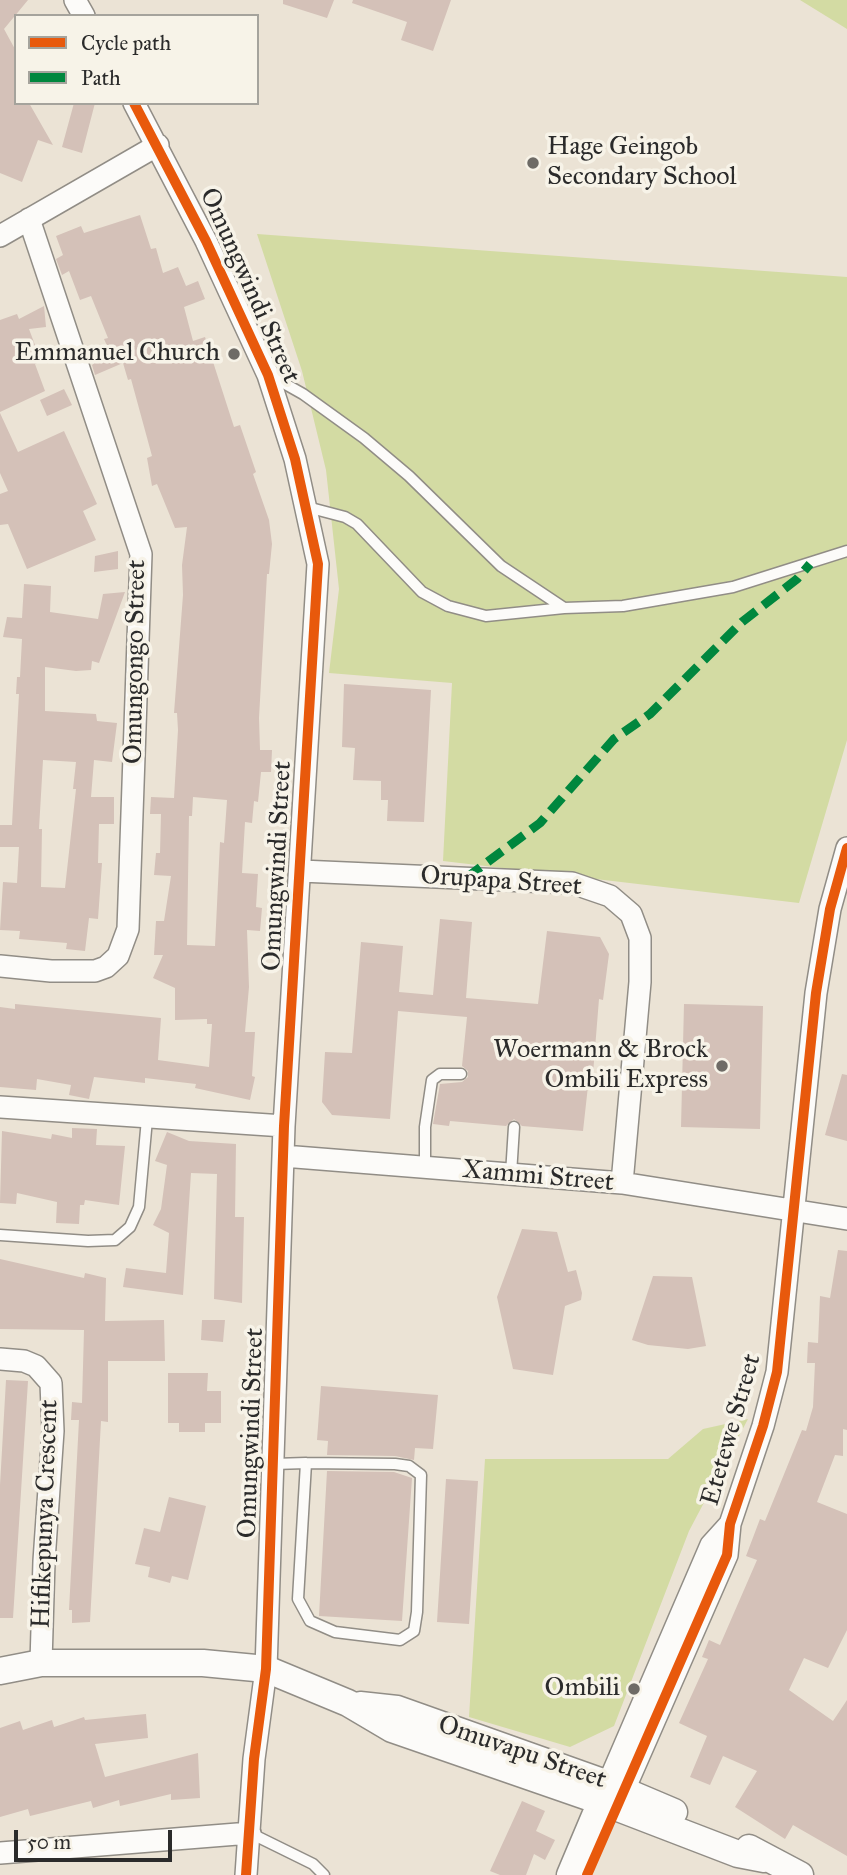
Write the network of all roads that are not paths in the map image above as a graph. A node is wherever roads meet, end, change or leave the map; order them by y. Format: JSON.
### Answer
{"nodes":[{"id":1,"x":135,"y":105,"type":"edge"},
{"id":2,"x":158,"y":145,"type":"junction"},
{"id":3,"x":29,"y":219,"type":"junction"},
{"id":4,"x":0,"y":236,"type":"edge"},
{"id":5,"x":268,"y":375,"type":"junction"},
{"id":6,"x":307,"y":507,"type":"junction"},
{"id":7,"x":847,"y":551,"type":"edge"},
{"id":8,"x":564,"y":608,"type":"junction"},
{"id":9,"x":847,"y":848,"type":"edge"},
{"id":10,"x":301,"y":871,"type":"junction"},
{"id":11,"x":0,"y":966,"type":"edge"},
{"id":12,"x":461,"y":1073,"type":"dead end"},
{"id":13,"x":0,"y":1107,"type":"edge"},
{"id":14,"x":146,"y":1119,"type":"junction"},
{"id":15,"x":284,"y":1126,"type":"junction"},
{"id":16,"x":514,"y":1127,"type":"dead end"},
{"id":17,"x":283,"y":1156,"type":"junction"},
{"id":18,"x":425,"y":1167,"type":"junction"},
{"id":19,"x":511,"y":1174,"type":"junction"},
{"id":20,"x":622,"y":1183,"type":"junction"},
{"id":21,"x":791,"y":1211,"type":"junction"},
{"id":22,"x":847,"y":1219,"type":"edge"},
{"id":23,"x":0,"y":1235,"type":"edge"},
{"id":24,"x":0,"y":1359,"type":"edge"},
{"id":25,"x":306,"y":1463,"type":"junction"},
{"id":26,"x":274,"y":1464,"type":"junction"},
{"id":27,"x":41,"y":1663,"type":"junction"},
{"id":28,"x":266,"y":1669,"type":"junction"},
{"id":29,"x":0,"y":1671,"type":"edge"},
{"id":30,"x":612,"y":1795,"type":"junction"},
{"id":31,"x":250,"y":1833,"type":"junction"},
{"id":32,"x":0,"y":1853,"type":"edge"},
{"id":33,"x":246,"y":1875,"type":"edge"},
{"id":34,"x":324,"y":1875,"type":"edge"},
{"id":35,"x":570,"y":1875,"type":"edge"},
{"id":36,"x":587,"y":1875,"type":"edge"},
{"id":37,"x":800,"y":1875,"type":"edge"}],
"edges":[{"from":1,"to":2,"type":"street","name":"Omungwindi Street"},
{"from":2,"to":3,"type":"street"},
{"from":2,"to":5,"type":"street","name":"Omungwindi Street"},
{"from":3,"to":4,"type":"street"},
{"from":3,"to":11,"type":"street","name":"Omungongo Street"},
{"from":5,"to":6,"type":"street","name":"Omungwindi Street"},
{"from":5,"to":8,"type":"lane"},
{"from":6,"to":8,"type":"lane"},
{"from":6,"to":10,"type":"street","name":"Omungwindi Street"},
{"from":7,"to":8,"type":"lane"},
{"from":9,"to":21,"type":"street","name":"Etetewe Street"},
{"from":10,"to":15,"type":"street","name":"Omungwindi Street"},
{"from":10,"to":20,"type":"street","name":"Orupapa Street"},
{"from":12,"to":18,"type":"lane"},
{"from":13,"to":14,"type":"street"},
{"from":14,"to":15,"type":"street"},
{"from":14,"to":23,"type":"lane"},
{"from":15,"to":17,"type":"street","name":"Omungwindi Street"},
{"from":16,"to":19,"type":"lane"},
{"from":17,"to":18,"type":"street","name":"Xammi Street"},
{"from":17,"to":26,"type":"street","name":"Omungwindi Street"},
{"from":18,"to":19,"type":"street","name":"Xammi Street"},
{"from":19,"to":20,"type":"street","name":"Xammi Street"},
{"from":20,"to":21,"type":"street","name":"Xammi Street"},
{"from":21,"to":22,"type":"street","name":"Xammi Street"},
{"from":21,"to":30,"type":"street","name":"Etetewe Street"},
{"from":24,"to":27,"type":"street","name":"Hifikepunya Crescent"},
{"from":25,"to":25,"type":"lane"},
{"from":25,"to":26,"type":"lane"},
{"from":26,"to":28,"type":"street","name":"Omungwindi Street"},
{"from":27,"to":28,"type":"street","name":"Omuvapu Street"},
{"from":27,"to":29,"type":"street","name":"Omuvapu Street"},
{"from":28,"to":30,"type":"street","name":"Omuvapu Street"},
{"from":28,"to":31,"type":"street","name":"Omungwindi Street"},
{"from":30,"to":35,"type":"street","name":"Etetewe Street"},
{"from":30,"to":36,"type":"street","name":"Etetewe Street"},
{"from":30,"to":37,"type":"street","name":"Omuvapu Street"},
{"from":31,"to":32,"type":"street"},
{"from":31,"to":33,"type":"street","name":"Omungwindi Street"},
{"from":31,"to":34,"type":"lane"}]}
